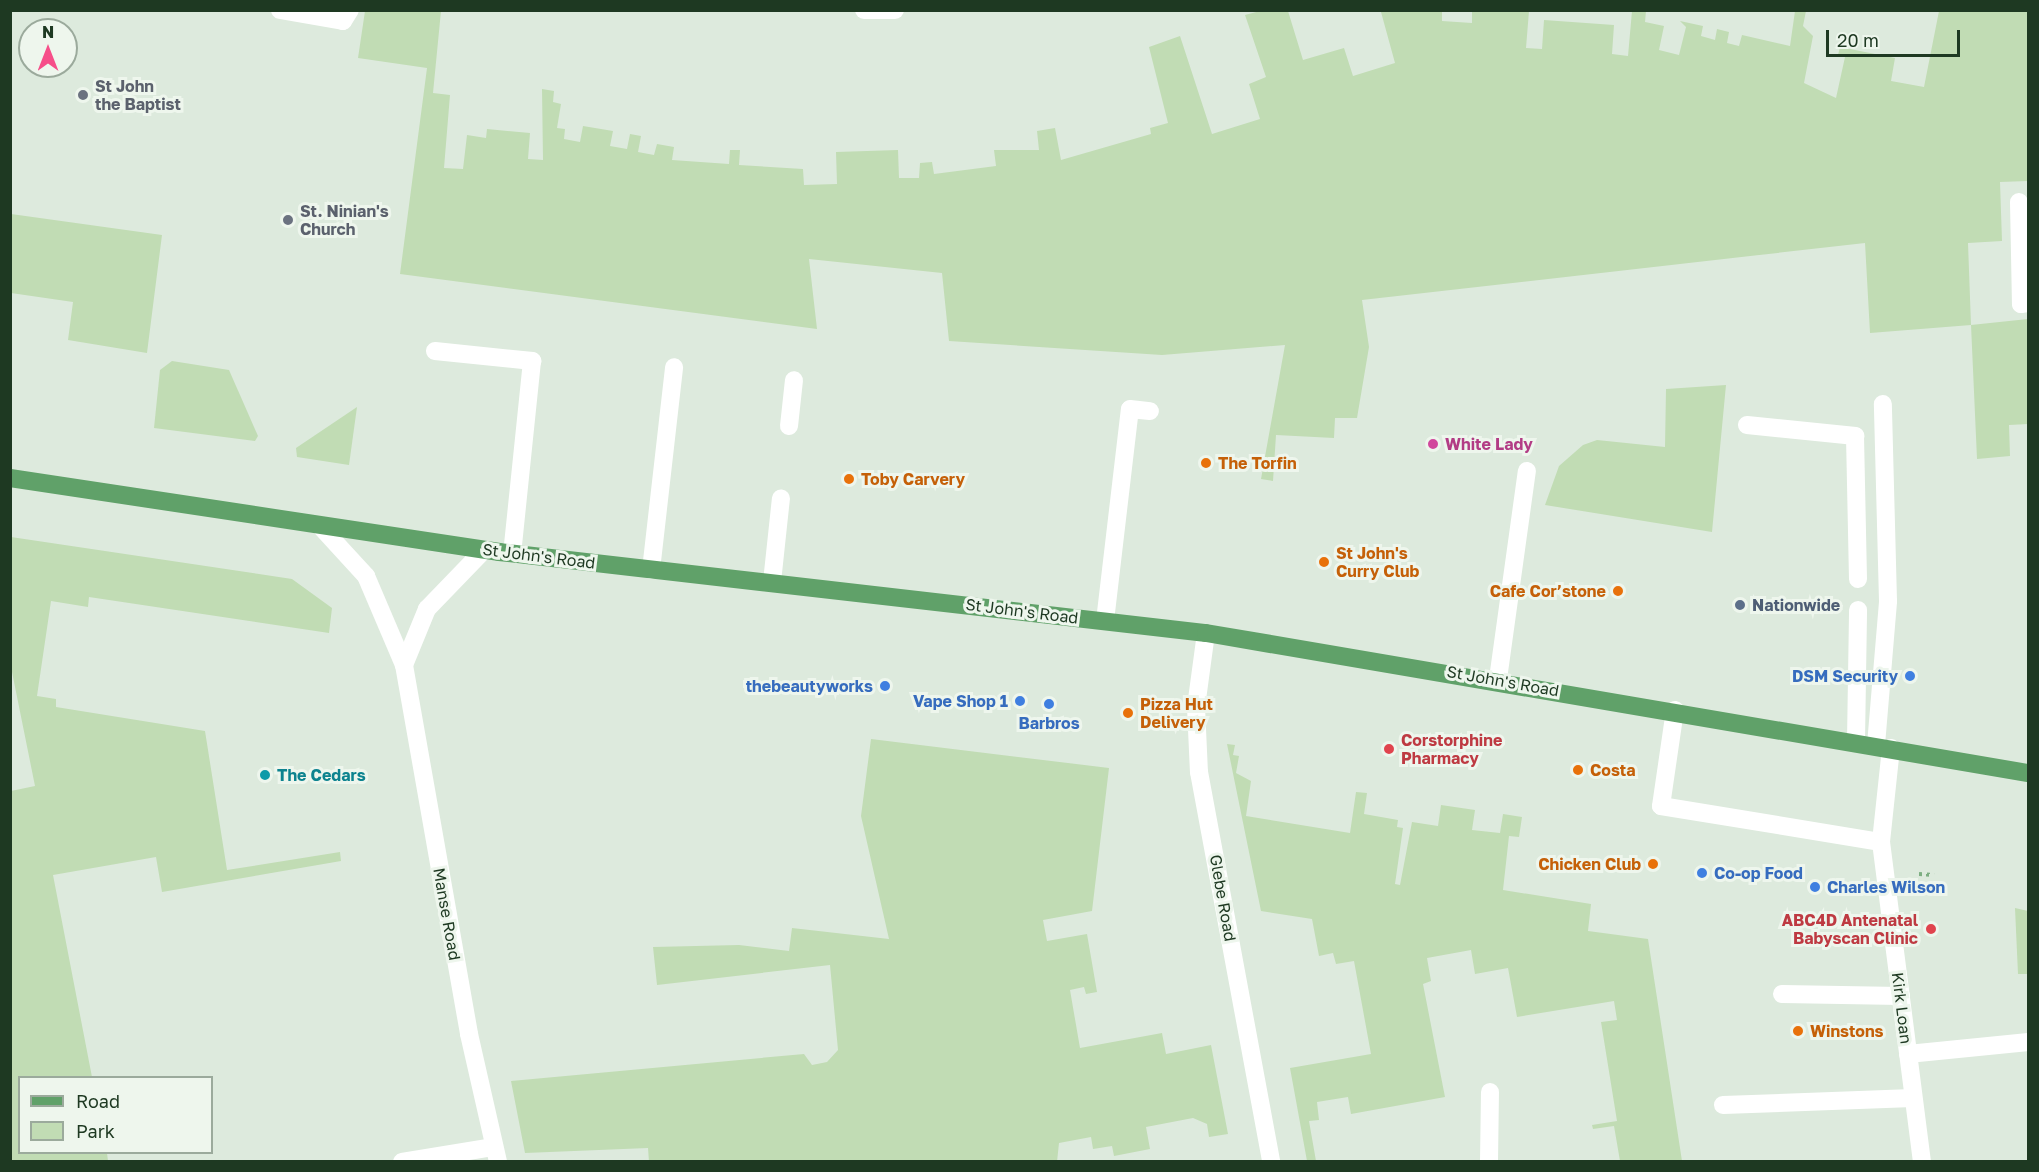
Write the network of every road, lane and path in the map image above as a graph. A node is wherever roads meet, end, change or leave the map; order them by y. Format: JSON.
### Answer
{"nodes":[{"id":1,"x":280,"y":10,"type":"edge"},
{"id":2,"x":350,"y":10,"type":"edge"},
{"id":3,"x":864,"y":10,"type":"edge"},
{"id":4,"x":895,"y":10,"type":"edge"},
{"id":5,"x":2019,"y":202,"type":"dead end"},
{"id":6,"x":2028,"y":303,"type":"edge"},
{"id":7,"x":435,"y":351,"type":"dead end"},
{"id":8,"x":674,"y":367,"type":"dead end"},
{"id":9,"x":794,"y":380,"type":"dead end"},
{"id":10,"x":1883,"y":404,"type":"dead end"},
{"id":11,"x":1150,"y":411,"type":"dead end"},
{"id":12,"x":1747,"y":425,"type":"dead end"},
{"id":13,"x":789,"y":426,"type":"dead end"},
{"id":14,"x":1527,"y":471,"type":"dead end"},
{"id":15,"x":10,"y":477,"type":"edge"},
{"id":16,"x":781,"y":498,"type":"dead end"},
{"id":17,"x":321,"y":527,"type":"junction"},
{"id":18,"x":484,"y":550,"type":"junction"},
{"id":19,"x":512,"y":553,"type":"junction"},
{"id":20,"x":651,"y":570,"type":"junction"},
{"id":21,"x":1858,"y":579,"type":"dead end"},
{"id":22,"x":772,"y":582,"type":"junction"},
{"id":23,"x":1858,"y":610,"type":"dead end"},
{"id":24,"x":1105,"y":621,"type":"junction"},
{"id":25,"x":1206,"y":633,"type":"junction"},
{"id":26,"x":404,"y":665,"type":"junction"},
{"id":27,"x":1498,"y":679,"type":"junction"},
{"id":28,"x":1676,"y":710,"type":"junction"},
{"id":29,"x":1856,"y":741,"type":"junction"},
{"id":30,"x":1884,"y":746,"type":"junction"},
{"id":31,"x":2028,"y":774,"type":"edge"},
{"id":32,"x":1881,"y":842,"type":"junction"},
{"id":33,"x":1782,"y":994,"type":"dead end"},
{"id":34,"x":1901,"y":996,"type":"junction"},
{"id":35,"x":2028,"y":1042,"type":"edge"},
{"id":36,"x":1908,"y":1054,"type":"junction"},
{"id":37,"x":1490,"y":1092,"type":"dead end"},
{"id":38,"x":1913,"y":1098,"type":"junction"},
{"id":39,"x":1723,"y":1106,"type":"dead end"},
{"id":40,"x":496,"y":1154,"type":"edge"},
{"id":41,"x":402,"y":1161,"type":"edge"},
{"id":42,"x":1271,"y":1161,"type":"edge"},
{"id":43,"x":1489,"y":1161,"type":"edge"},
{"id":44,"x":1922,"y":1161,"type":"edge"}],
"edges":[{"from":1,"to":2,"type":"street"},
{"from":3,"to":4,"type":"street"},
{"from":5,"to":6,"type":"street"},
{"from":7,"to":19,"type":"street"},
{"from":8,"to":20,"type":"street"},
{"from":9,"to":13,"type":"street"},
{"from":10,"to":30,"type":"street","name":"Kirk Loan"},
{"from":11,"to":24,"type":"street"},
{"from":12,"to":21,"type":"street"},
{"from":14,"to":27,"type":"street"},
{"from":15,"to":17,"type":"main road","name":"St John's Road"},
{"from":16,"to":22,"type":"street"},
{"from":17,"to":18,"type":"main road","name":"St John's Road"},
{"from":17,"to":26,"type":"street","name":"Manse Road"},
{"from":18,"to":19,"type":"main road","name":"St John's Road"},
{"from":18,"to":26,"type":"street"},
{"from":19,"to":20,"type":"main road","name":"St John's Road"},
{"from":20,"to":22,"type":"main road","name":"St John's Road"},
{"from":22,"to":24,"type":"main road","name":"St John's Road"},
{"from":23,"to":29,"type":"street"},
{"from":24,"to":25,"type":"main road","name":"St John's Road"},
{"from":25,"to":27,"type":"main road","name":"St John's Road"},
{"from":25,"to":42,"type":"street","name":"Glebe Road"},
{"from":26,"to":40,"type":"street","name":"Manse Road"},
{"from":27,"to":28,"type":"main road","name":"St John's Road"},
{"from":28,"to":29,"type":"main road","name":"St John's Road"},
{"from":28,"to":32,"type":"street"},
{"from":29,"to":30,"type":"main road","name":"St John's Road"},
{"from":30,"to":31,"type":"main road","name":"St John's Road"},
{"from":30,"to":32,"type":"street","name":"Kirk Loan"},
{"from":32,"to":34,"type":"street","name":"Kirk Loan"},
{"from":33,"to":34,"type":"street"},
{"from":34,"to":36,"type":"street","name":"Kirk Loan"},
{"from":35,"to":36,"type":"street"},
{"from":36,"to":38,"type":"street","name":"Kirk Loan"},
{"from":37,"to":43,"type":"street"},
{"from":38,"to":39,"type":"street"},
{"from":38,"to":44,"type":"street","name":"Kirk Loan"},
{"from":40,"to":41,"type":"street"}]}
